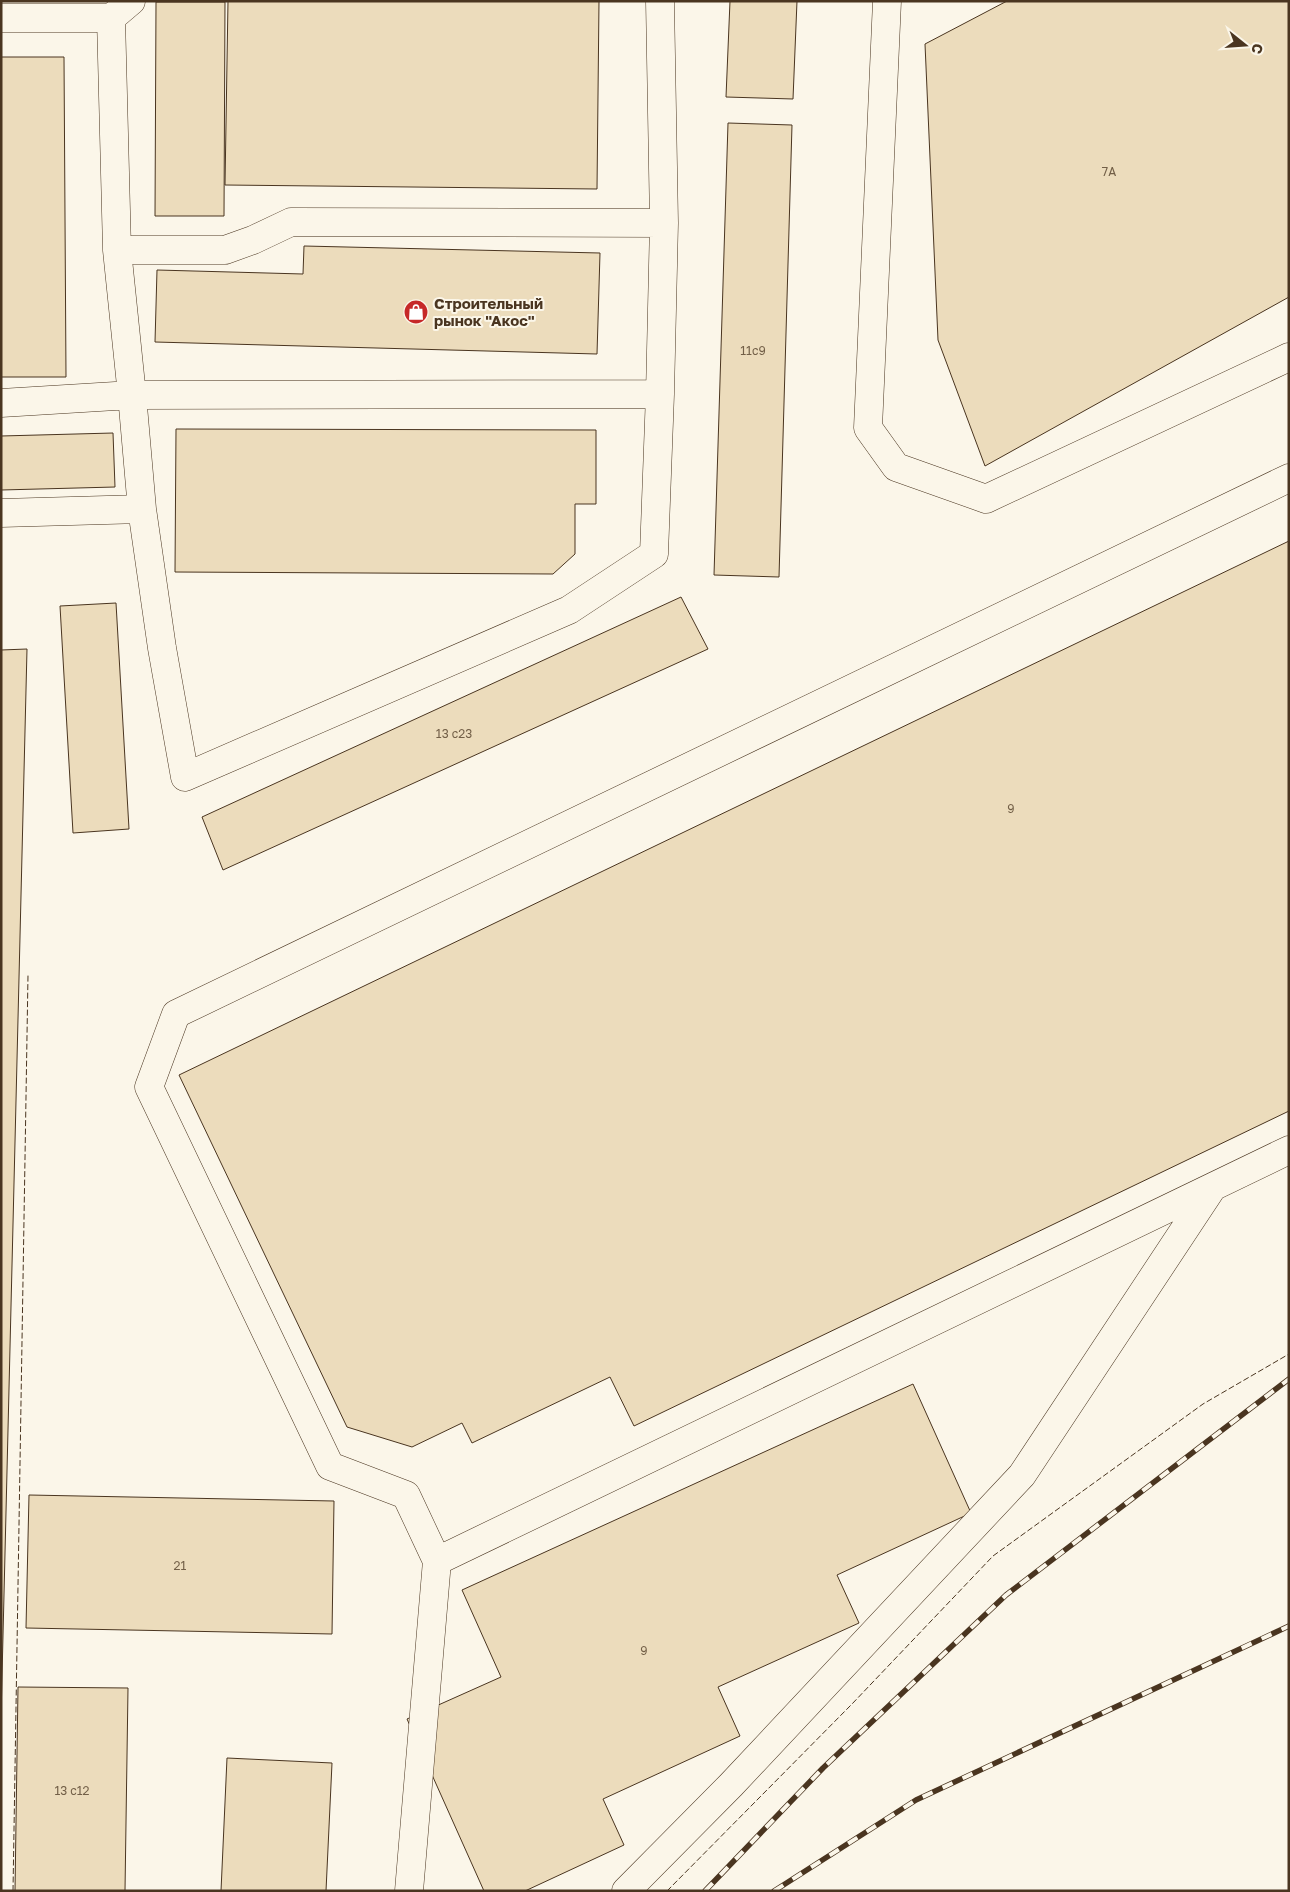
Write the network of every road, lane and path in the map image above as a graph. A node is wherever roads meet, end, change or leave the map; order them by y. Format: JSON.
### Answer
{"nodes":[{"id":1,"x":660,"y":1,"type":"edge"},
{"id":2,"x":887,"y":1,"type":"edge"},
{"id":3,"x":121,"y":10,"type":"edge"},
{"id":4,"x":1,"y":18,"type":"edge"},
{"id":5,"x":664,"y":223,"type":"junction"},
{"id":6,"x":117,"y":250,"type":"junction"},
{"id":7,"x":1289,"y":357,"type":"edge"},
{"id":8,"x":660,"y":394,"type":"junction"},
{"id":9,"x":132,"y":395,"type":"junction"},
{"id":10,"x":1,"y":403,"type":"edge"},
{"id":11,"x":1289,"y":478,"type":"edge"},
{"id":12,"x":142,"y":509,"type":"junction"},
{"id":13,"x":1,"y":513,"type":"edge"},
{"id":14,"x":1289,"y":1150,"type":"edge"},
{"id":15,"x":1212,"y":1188,"type":"junction"},
{"id":16,"x":437,"y":1561,"type":"junction"},
{"id":17,"x":409,"y":1891,"type":"edge"},
{"id":18,"x":626,"y":1891,"type":"edge"}],
"edges":[{"from":1,"to":5,"type":"lane"},
{"from":2,"to":7,"type":"lane"},
{"from":3,"to":4,"type":"lane"},
{"from":3,"to":6,"type":"lane"},
{"from":5,"to":6,"type":"lane"},
{"from":5,"to":8,"type":"lane"},
{"from":6,"to":9,"type":"lane"},
{"from":8,"to":9,"type":"lane"},
{"from":8,"to":12,"type":"lane"},
{"from":9,"to":10,"type":"lane"},
{"from":9,"to":12,"type":"lane"},
{"from":11,"to":16,"type":"lane"},
{"from":12,"to":13,"type":"lane"},
{"from":14,"to":15,"type":"lane"},
{"from":15,"to":16,"type":"lane"},
{"from":15,"to":18,"type":"lane"},
{"from":16,"to":17,"type":"lane"}]}
